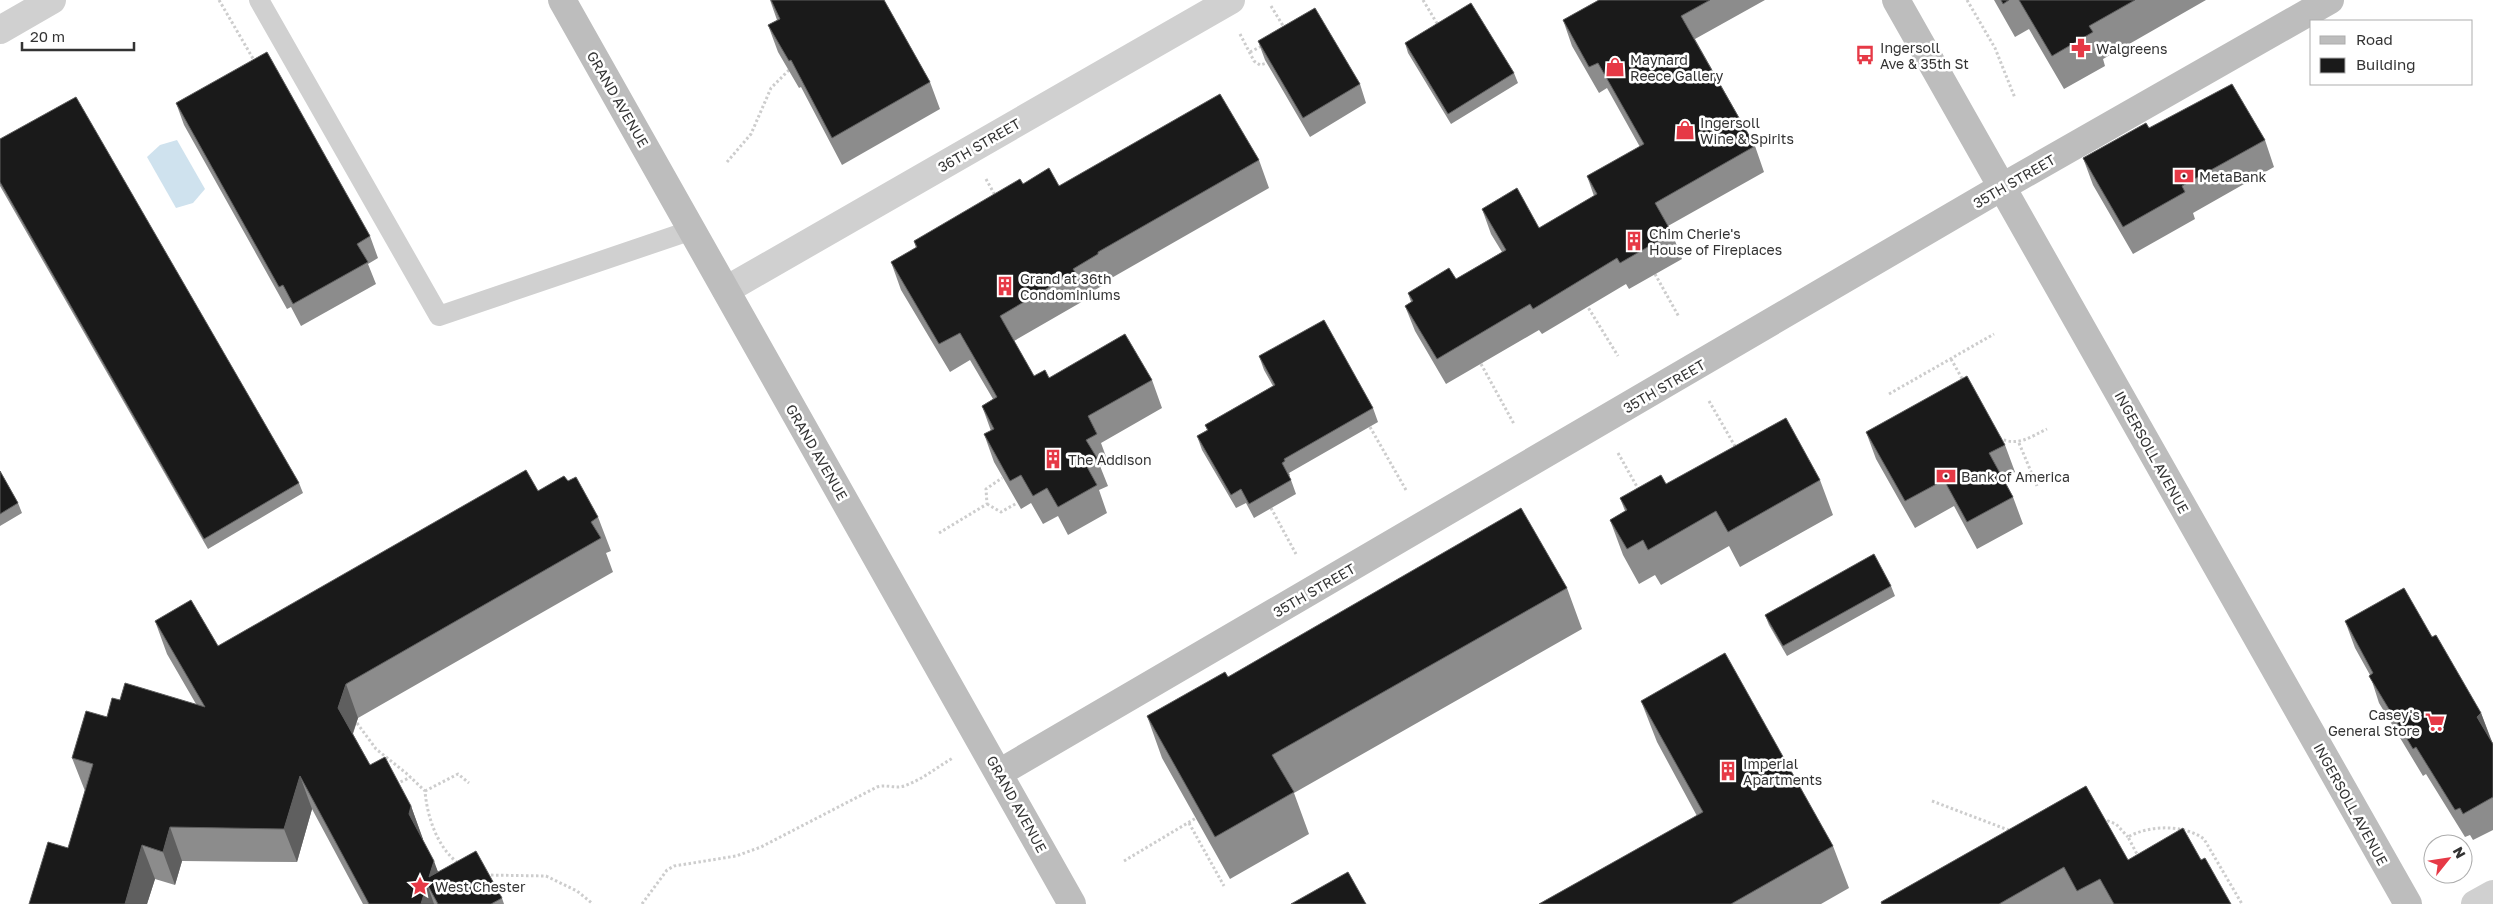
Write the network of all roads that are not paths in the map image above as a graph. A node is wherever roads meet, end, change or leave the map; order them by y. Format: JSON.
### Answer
{"nodes":[{"id":1,"x":52,"y":0,"type":"edge"},
{"id":2,"x":259,"y":0,"type":"edge"},
{"id":3,"x":562,"y":0,"type":"edge"},
{"id":4,"x":1231,"y":0,"type":"edge"},
{"id":5,"x":1896,"y":0,"type":"edge"},
{"id":6,"x":2330,"y":0,"type":"edge"},
{"id":7,"x":0,"y":30,"type":"edge"},
{"id":8,"x":2002,"y":187,"type":"junction"},
{"id":9,"x":692,"y":230,"type":"junction"},
{"id":10,"x":726,"y":290,"type":"junction"},
{"id":11,"x":999,"y":772,"type":"junction"},
{"id":12,"x":2493,"y":894,"type":"edge"},
{"id":13,"x":1072,"y":904,"type":"edge"},
{"id":14,"x":2408,"y":904,"type":"edge"},
{"id":15,"x":2475,"y":904,"type":"edge"}],
"edges":[{"from":1,"to":7,"type":"street"},
{"from":2,"to":9,"type":"lane"},
{"from":3,"to":9,"type":"main road","name":"GRAND AVENUE"},
{"from":4,"to":10,"type":"street","name":"36TH STREET"},
{"from":5,"to":8,"type":"main road","name":"INGERSOLL AVENUE"},
{"from":6,"to":8,"type":"main road","name":"35TH STREET"},
{"from":8,"to":11,"type":"main road","name":"35TH STREET"},
{"from":8,"to":14,"type":"main road","name":"INGERSOLL AVENUE"},
{"from":9,"to":10,"type":"main road","name":"GRAND AVENUE"},
{"from":10,"to":11,"type":"main road","name":"GRAND AVENUE"},
{"from":11,"to":13,"type":"main road","name":"GRAND AVENUE"},
{"from":12,"to":15,"type":"street"}]}
